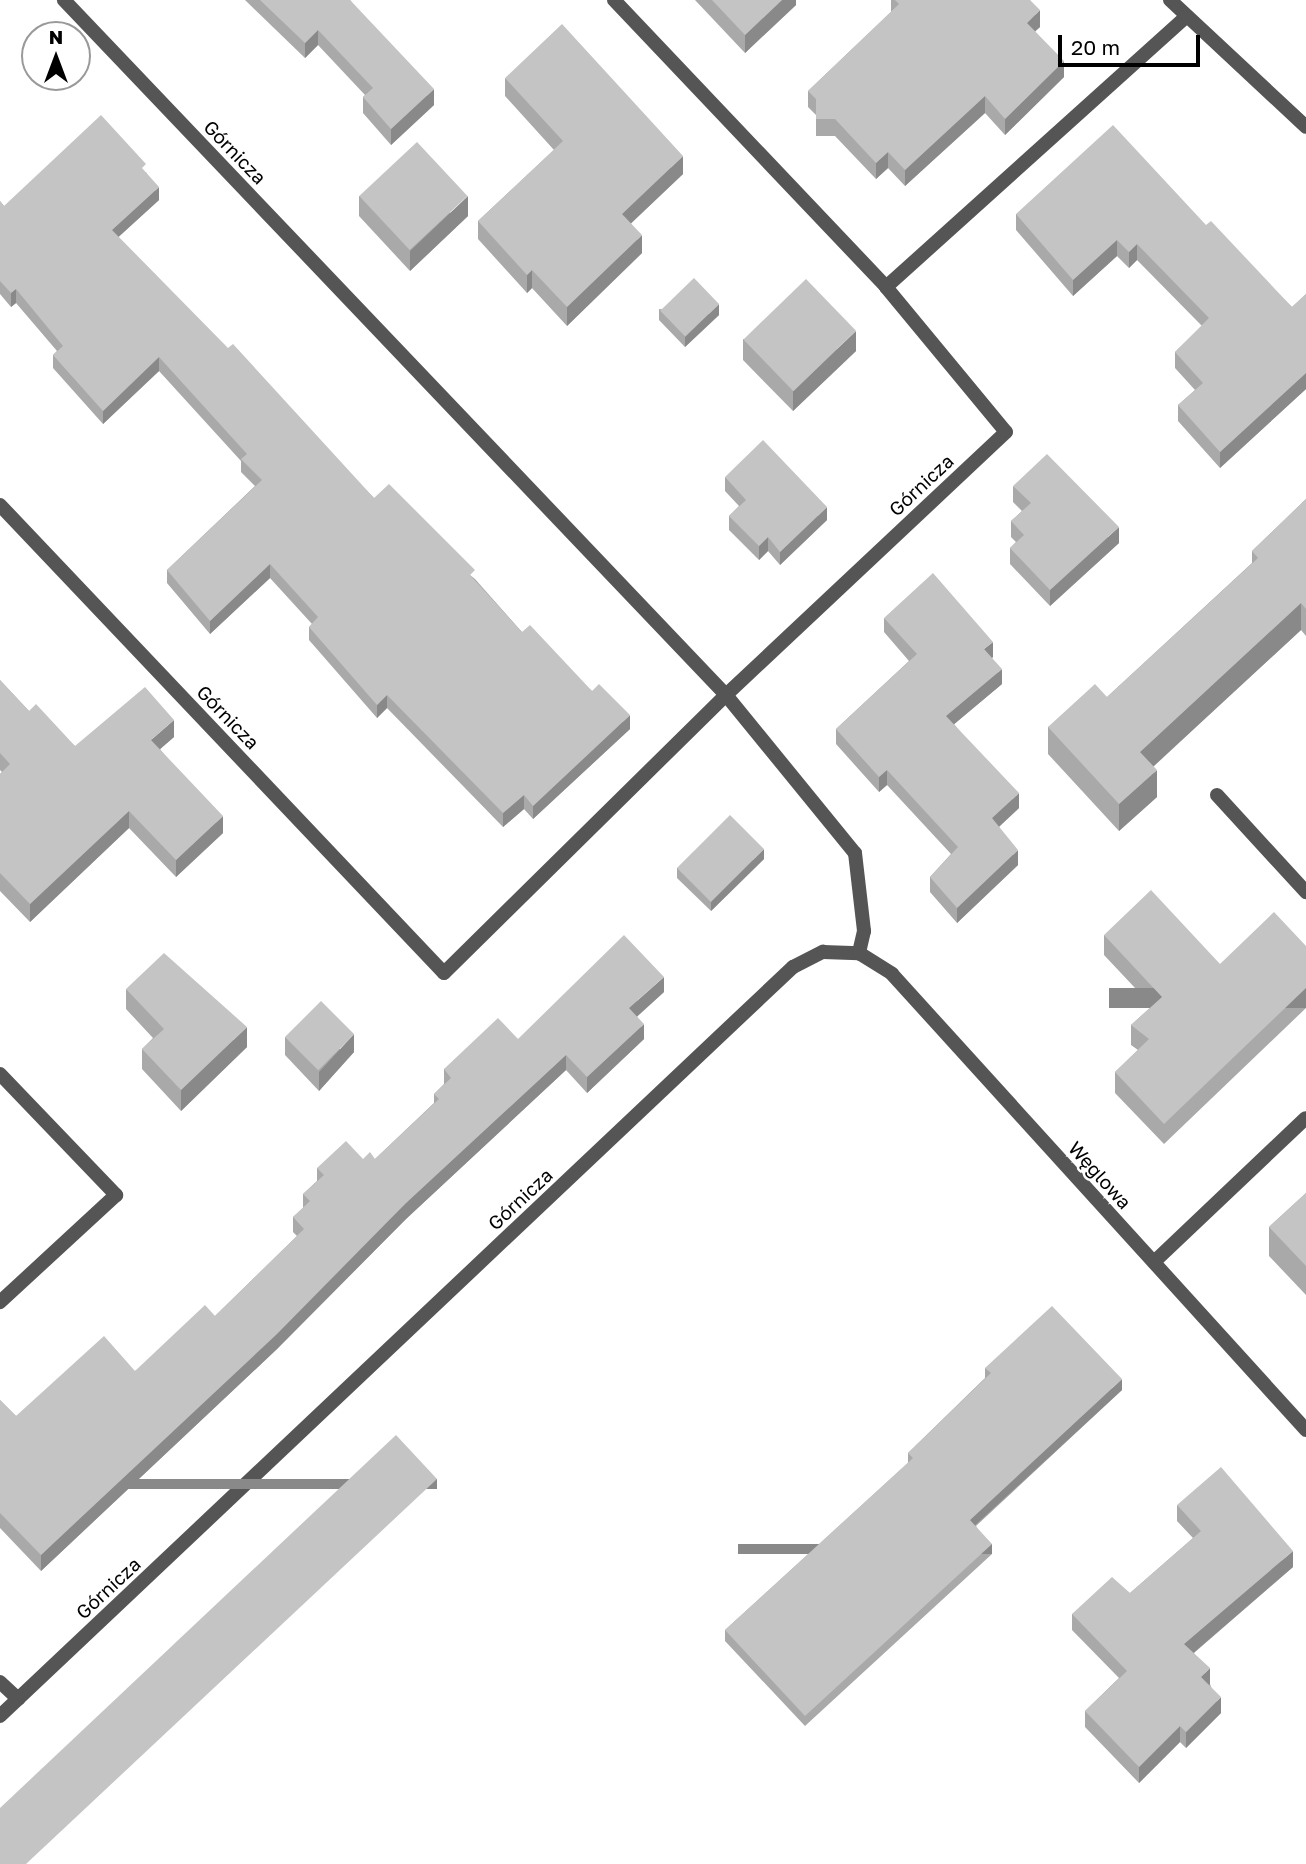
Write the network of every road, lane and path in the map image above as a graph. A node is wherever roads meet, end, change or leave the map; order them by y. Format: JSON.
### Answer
{"nodes":[{"id":1,"x":64,"y":0,"type":"edge"},
{"id":2,"x":614,"y":0,"type":"edge"},
{"id":3,"x":1170,"y":0,"type":"edge"},
{"id":4,"x":1186,"y":17,"type":"junction"},
{"id":5,"x":1306,"y":127,"type":"edge"},
{"id":6,"x":886,"y":287,"type":"junction"},
{"id":7,"x":0,"y":505,"type":"edge"},
{"id":8,"x":726,"y":695,"type":"junction"},
{"id":9,"x":1217,"y":795,"type":"dead end"},
{"id":10,"x":1306,"y":891,"type":"edge"},
{"id":11,"x":859,"y":953,"type":"junction"},
{"id":12,"x":0,"y":1074,"type":"edge"},
{"id":13,"x":1306,"y":1118,"type":"edge"},
{"id":14,"x":1154,"y":1262,"type":"junction"},
{"id":15,"x":0,"y":1302,"type":"edge"},
{"id":16,"x":1306,"y":1430,"type":"edge"},
{"id":17,"x":0,"y":1682,"type":"edge"},
{"id":18,"x":18,"y":1699,"type":"junction"},
{"id":19,"x":0,"y":1716,"type":"edge"}],
"edges":[{"from":1,"to":8,"type":"street","name":"Górnicza"},
{"from":2,"to":6,"type":"street","name":"Górnicza"},
{"from":3,"to":4,"type":"street"},
{"from":4,"to":5,"type":"street"},
{"from":4,"to":6,"type":"street"},
{"from":6,"to":8,"type":"street","name":"Górnicza"},
{"from":7,"to":8,"type":"street","name":"Górnicza"},
{"from":8,"to":11,"type":"street","name":"Górnicza"},
{"from":9,"to":10,"type":"street"},
{"from":11,"to":14,"type":"street","name":"Węglowa"},
{"from":11,"to":18,"type":"street","name":"Górnicza"},
{"from":12,"to":15,"type":"street"},
{"from":13,"to":14,"type":"street"},
{"from":14,"to":16,"type":"street","name":"Węglowa"},
{"from":17,"to":18,"type":"street"},
{"from":18,"to":19,"type":"street","name":"Górnicza"}]}
